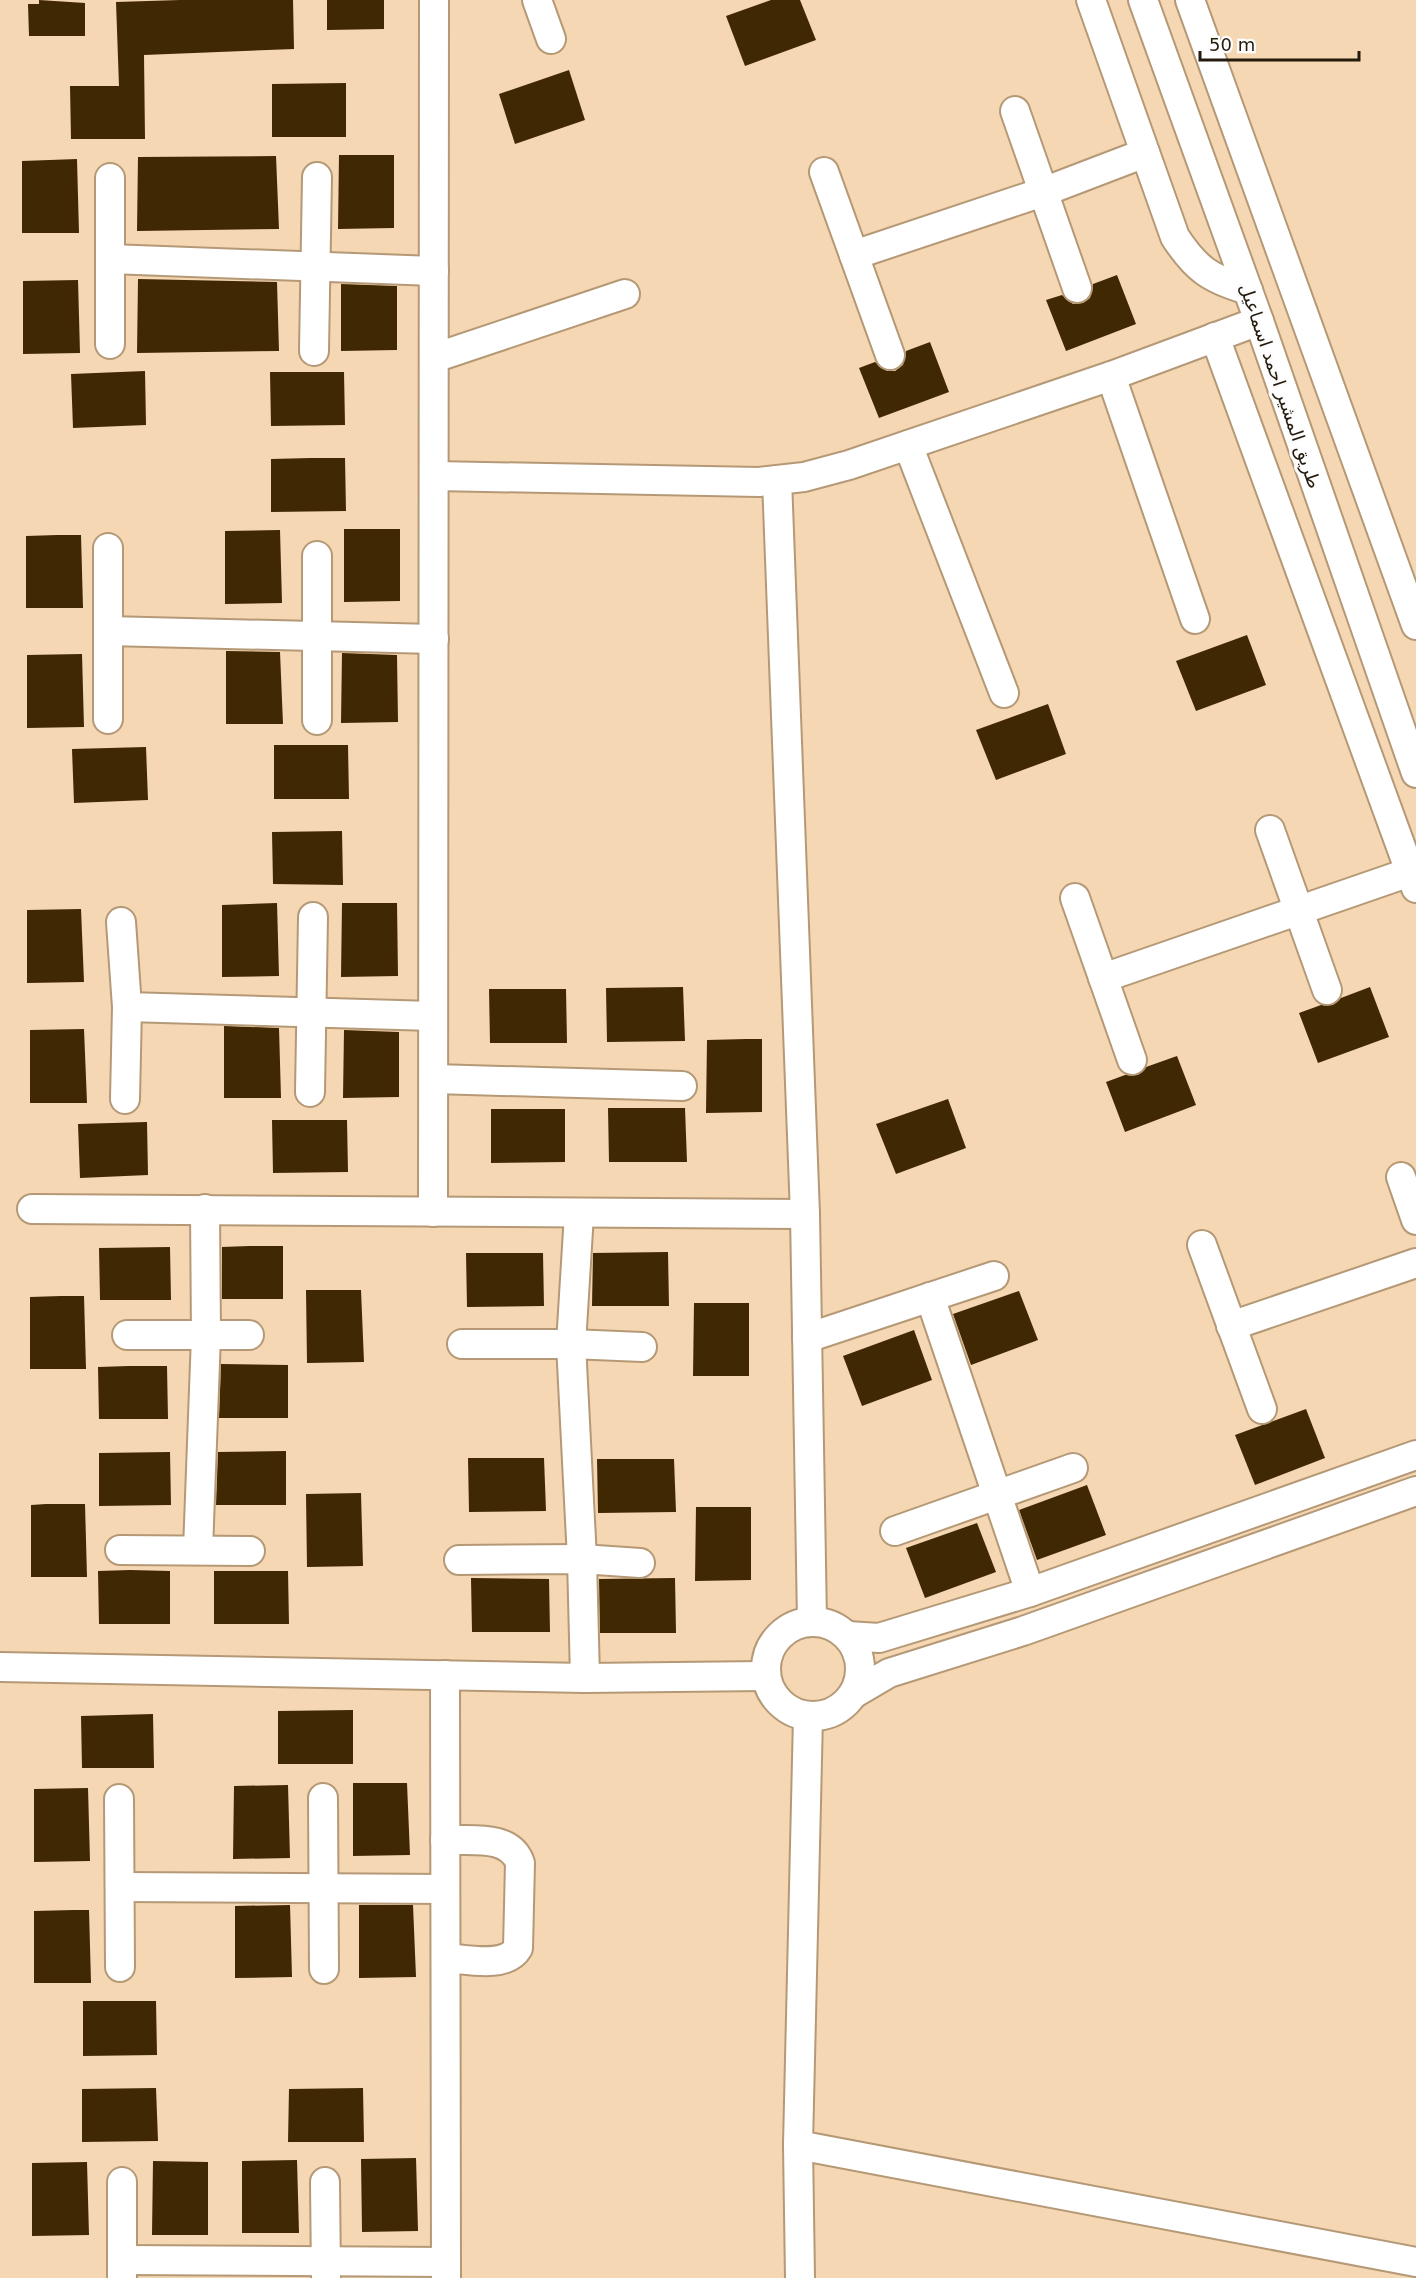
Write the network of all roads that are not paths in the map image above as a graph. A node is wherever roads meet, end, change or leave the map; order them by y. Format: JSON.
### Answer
{"nodes":[{"id":1,"x":434,"y":0,"type":"edge"},
{"id":2,"x":537,"y":0,"type":"edge"},
{"id":3,"x":1091,"y":0,"type":"edge"},
{"id":4,"x":1143,"y":0,"type":"edge"},
{"id":5,"x":1190,"y":0,"type":"edge"},
{"id":6,"x":551,"y":39,"type":"dead end"},
{"id":7,"x":1015,"y":111,"type":"dead end"},
{"id":8,"x":1145,"y":153,"type":"junction"},
{"id":9,"x":824,"y":172,"type":"dead end"},
{"id":10,"x":317,"y":177,"type":"dead end"},
{"id":11,"x":110,"y":178,"type":"dead end"},
{"id":12,"x":1043,"y":192,"type":"junction"},
{"id":13,"x":854,"y":255,"type":"junction"},
{"id":14,"x":110,"y":260,"type":"junction"},
{"id":15,"x":315,"y":267,"type":"junction"},
{"id":16,"x":434,"y":271,"type":"junction"},
{"id":17,"x":1077,"y":288,"type":"dead end"},
{"id":18,"x":1248,"y":290,"type":"junction"},
{"id":19,"x":625,"y":294,"type":"dead end"},
{"id":20,"x":1259,"y":321,"type":"junction"},
{"id":21,"x":1215,"y":337,"type":"junction"},
{"id":22,"x":110,"y":344,"type":"dead end"},
{"id":23,"x":314,"y":351,"type":"dead end"},
{"id":24,"x":890,"y":355,"type":"dead end"},
{"id":25,"x":434,"y":358,"type":"junction"},
{"id":26,"x":1111,"y":376,"type":"junction"},
{"id":27,"x":908,"y":445,"type":"junction"},
{"id":28,"x":434,"y":476,"type":"junction"},
{"id":29,"x":777,"y":480,"type":"junction"},
{"id":30,"x":108,"y":548,"type":"dead end"},
{"id":31,"x":316,"y":556,"type":"dead end"},
{"id":32,"x":1196,"y":619,"type":"dead end"},
{"id":33,"x":1416,"y":625,"type":"edge"},
{"id":34,"x":108,"y":631,"type":"junction"},
{"id":35,"x":316,"y":636,"type":"junction"},
{"id":36,"x":434,"y":639,"type":"junction"},
{"id":37,"x":1004,"y":693,"type":"dead end"},
{"id":38,"x":108,"y":719,"type":"dead end"},
{"id":39,"x":317,"y":720,"type":"dead end"},
{"id":40,"x":1416,"y":773,"type":"edge"},
{"id":41,"x":1270,"y":830,"type":"dead end"},
{"id":42,"x":1413,"y":880,"type":"edge"},
{"id":43,"x":1075,"y":898,"type":"dead end"},
{"id":44,"x":1299,"y":911,"type":"junction"},
{"id":45,"x":314,"y":917,"type":"dead end"},
{"id":46,"x":121,"y":922,"type":"dead end"},
{"id":47,"x":1103,"y":978,"type":"junction"},
{"id":48,"x":1327,"y":990,"type":"dead end"},
{"id":49,"x":127,"y":1007,"type":"junction"},
{"id":50,"x":311,"y":1013,"type":"junction"},
{"id":51,"x":433,"y":1016,"type":"junction"},
{"id":52,"x":1132,"y":1060,"type":"dead end"},
{"id":53,"x":434,"y":1079,"type":"junction"},
{"id":54,"x":682,"y":1086,"type":"dead end"},
{"id":55,"x":310,"y":1092,"type":"dead end"},
{"id":56,"x":125,"y":1099,"type":"dead end"},
{"id":57,"x":1401,"y":1177,"type":"dead end"},
{"id":58,"x":32,"y":1209,"type":"dead end"},
{"id":59,"x":205,"y":1209,"type":"junction"},
{"id":60,"x":433,"y":1212,"type":"junction"},
{"id":61,"x":579,"y":1214,"type":"junction"},
{"id":62,"x":805,"y":1214,"type":"junction"},
{"id":63,"x":1416,"y":1220,"type":"edge"},
{"id":64,"x":1202,"y":1245,"type":"dead end"},
{"id":65,"x":1416,"y":1263,"type":"edge"},
{"id":66,"x":994,"y":1276,"type":"dead end"},
{"id":67,"x":930,"y":1297,"type":"junction"},
{"id":68,"x":1232,"y":1326,"type":"junction"},
{"id":69,"x":127,"y":1335,"type":"dead end"},
{"id":70,"x":249,"y":1335,"type":"dead end"},
{"id":71,"x":206,"y":1336,"type":"junction"},
{"id":72,"x":807,"y":1338,"type":"junction"},
{"id":73,"x":462,"y":1344,"type":"dead end"},
{"id":74,"x":571,"y":1344,"type":"junction"},
{"id":75,"x":642,"y":1347,"type":"dead end"},
{"id":76,"x":1262,"y":1409,"type":"dead end"},
{"id":77,"x":1416,"y":1455,"type":"edge"},
{"id":78,"x":1073,"y":1468,"type":"dead end"},
{"id":79,"x":1416,"y":1491,"type":"edge"},
{"id":80,"x":997,"y":1495,"type":"junction"},
{"id":81,"x":895,"y":1531,"type":"dead end"},
{"id":82,"x":120,"y":1550,"type":"dead end"},
{"id":83,"x":198,"y":1550,"type":"junction"},
{"id":84,"x":250,"y":1551,"type":"dead end"},
{"id":85,"x":582,"y":1559,"type":"junction"},
{"id":86,"x":459,"y":1560,"type":"dead end"},
{"id":87,"x":640,"y":1563,"type":"dead end"},
{"id":88,"x":1030,"y":1592,"type":"junction"},
{"id":89,"x":812,"y":1621,"type":"junction"},
{"id":90,"x":848,"y":1636,"type":"junction"},
{"id":91,"x":0,"y":1667,"type":"edge"},
{"id":92,"x":445,"y":1675,"type":"junction"},
{"id":93,"x":766,"y":1676,"type":"junction"},
{"id":94,"x":585,"y":1678,"type":"junction"},
{"id":95,"x":855,"y":1693,"type":"junction"},
{"id":96,"x":808,"y":1717,"type":"junction"},
{"id":97,"x":323,"y":1798,"type":"dead end"},
{"id":98,"x":119,"y":1799,"type":"dead end"},
{"id":99,"x":446,"y":1840,"type":"junction"},
{"id":100,"x":120,"y":1887,"type":"junction"},
{"id":101,"x":324,"y":1888,"type":"junction"},
{"id":102,"x":446,"y":1889,"type":"junction"},
{"id":103,"x":446,"y":1958,"type":"junction"},
{"id":104,"x":120,"y":1967,"type":"dead end"},
{"id":105,"x":324,"y":1969,"type":"dead end"},
{"id":106,"x":798,"y":2145,"type":"junction"},
{"id":107,"x":122,"y":2182,"type":"dead end"},
{"id":108,"x":326,"y":2182,"type":"dead end"},
{"id":109,"x":1416,"y":2262,"type":"edge"},
{"id":110,"x":122,"y":2269,"type":"edge"},
{"id":111,"x":326,"y":2270,"type":"edge"},
{"id":112,"x":446,"y":2270,"type":"edge"},
{"id":113,"x":800,"y":2278,"type":"edge"}],
"edges":[{"from":1,"to":16,"type":"street"},
{"from":2,"to":6,"type":"street"},
{"from":3,"to":8,"type":"street"},
{"from":4,"to":18,"type":"street","name":"طريق المشير احمد اسماعيل"},
{"from":5,"to":33,"type":"street"},
{"from":7,"to":12,"type":"street"},
{"from":8,"to":12,"type":"street"},
{"from":8,"to":18,"type":"street"},
{"from":9,"to":13,"type":"street"},
{"from":10,"to":15,"type":"street"},
{"from":11,"to":14,"type":"street"},
{"from":12,"to":13,"type":"street"},
{"from":12,"to":17,"type":"street"},
{"from":13,"to":24,"type":"street"},
{"from":14,"to":15,"type":"street"},
{"from":14,"to":22,"type":"street"},
{"from":15,"to":16,"type":"street"},
{"from":15,"to":23,"type":"street"},
{"from":16,"to":25,"type":"street"},
{"from":18,"to":20,"type":"street","name":"طريق المشير احمد اسماعيل"},
{"from":19,"to":25,"type":"street"},
{"from":20,"to":21,"type":"street"},
{"from":20,"to":40,"type":"street","name":"طريق المشير احمد اسماعيل"},
{"from":21,"to":26,"type":"street"},
{"from":21,"to":42,"type":"street"},
{"from":25,"to":28,"type":"street"},
{"from":26,"to":27,"type":"street"},
{"from":26,"to":32,"type":"street"},
{"from":27,"to":29,"type":"street"},
{"from":27,"to":37,"type":"street"},
{"from":28,"to":29,"type":"street"},
{"from":28,"to":36,"type":"street"},
{"from":29,"to":62,"type":"street"},
{"from":30,"to":34,"type":"street"},
{"from":31,"to":35,"type":"street"},
{"from":34,"to":35,"type":"street"},
{"from":34,"to":38,"type":"street"},
{"from":35,"to":36,"type":"street"},
{"from":35,"to":39,"type":"street"},
{"from":36,"to":51,"type":"street"},
{"from":41,"to":44,"type":"street"},
{"from":42,"to":44,"type":"street"},
{"from":43,"to":47,"type":"street"},
{"from":44,"to":47,"type":"street"},
{"from":44,"to":48,"type":"street"},
{"from":45,"to":50,"type":"street"},
{"from":46,"to":49,"type":"street"},
{"from":47,"to":52,"type":"street"},
{"from":49,"to":50,"type":"street"},
{"from":49,"to":56,"type":"street"},
{"from":50,"to":51,"type":"street"},
{"from":50,"to":55,"type":"street"},
{"from":51,"to":53,"type":"street"},
{"from":53,"to":54,"type":"street"},
{"from":53,"to":60,"type":"street"},
{"from":57,"to":63,"type":"street"},
{"from":58,"to":59,"type":"street"},
{"from":59,"to":60,"type":"street"},
{"from":59,"to":71,"type":"street"},
{"from":60,"to":61,"type":"street"},
{"from":61,"to":62,"type":"street"},
{"from":61,"to":74,"type":"street"},
{"from":62,"to":72,"type":"street"},
{"from":64,"to":68,"type":"street"},
{"from":65,"to":68,"type":"street"},
{"from":66,"to":67,"type":"street"},
{"from":67,"to":72,"type":"street"},
{"from":67,"to":80,"type":"street"},
{"from":68,"to":76,"type":"street"},
{"from":69,"to":71,"type":"street"},
{"from":70,"to":71,"type":"street"},
{"from":71,"to":83,"type":"street"},
{"from":72,"to":89,"type":"street"},
{"from":73,"to":74,"type":"street"},
{"from":74,"to":75,"type":"street"},
{"from":74,"to":85,"type":"street"},
{"from":77,"to":88,"type":"street"},
{"from":78,"to":80,"type":"street"},
{"from":79,"to":95,"type":"street"},
{"from":80,"to":81,"type":"street"},
{"from":80,"to":88,"type":"street"},
{"from":82,"to":83,"type":"street"},
{"from":83,"to":84,"type":"street"},
{"from":85,"to":86,"type":"street"},
{"from":85,"to":87,"type":"street"},
{"from":85,"to":94,"type":"street"},
{"from":88,"to":90,"type":"street"},
{"from":89,"to":90,"type":"street"},
{"from":89,"to":93,"type":"street"},
{"from":90,"to":95,"type":"street"},
{"from":91,"to":92,"type":"street"},
{"from":92,"to":94,"type":"street"},
{"from":92,"to":99,"type":"street"},
{"from":93,"to":94,"type":"street"},
{"from":93,"to":96,"type":"street"},
{"from":95,"to":96,"type":"street"},
{"from":96,"to":106,"type":"street"},
{"from":97,"to":101,"type":"street"},
{"from":98,"to":100,"type":"street"},
{"from":99,"to":102,"type":"street"},
{"from":99,"to":103,"type":"street"},
{"from":100,"to":101,"type":"street"},
{"from":100,"to":104,"type":"street"},
{"from":101,"to":102,"type":"street"},
{"from":101,"to":105,"type":"street"},
{"from":102,"to":103,"type":"street"},
{"from":103,"to":112,"type":"street"},
{"from":106,"to":109,"type":"street"},
{"from":106,"to":113,"type":"street"},
{"from":107,"to":110,"type":"street"},
{"from":108,"to":111,"type":"street"},
{"from":110,"to":111,"type":"street"},
{"from":111,"to":112,"type":"street"}]}
